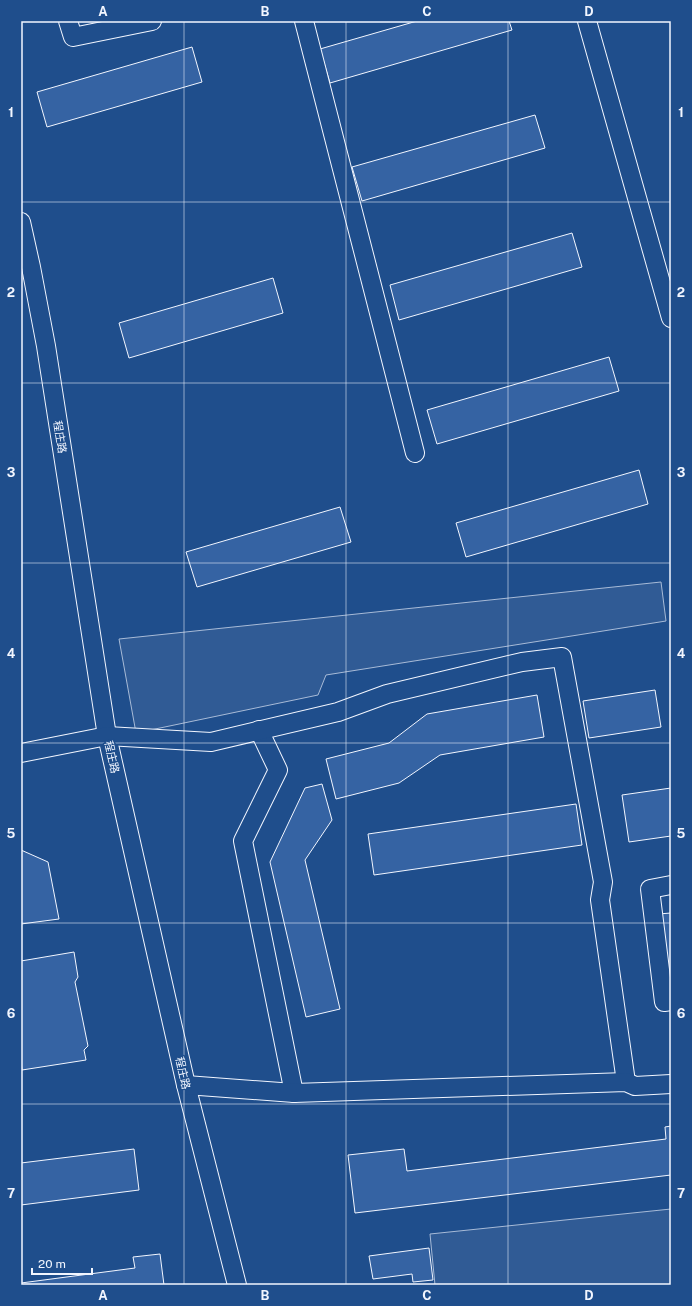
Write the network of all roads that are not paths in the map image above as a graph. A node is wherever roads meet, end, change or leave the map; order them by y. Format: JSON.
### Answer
{"nodes":[{"id":1,"x":68,"y":21,"type":"edge"},
{"id":2,"x":152,"y":21,"type":"edge"},
{"id":3,"x":304,"y":21,"type":"edge"},
{"id":4,"x":587,"y":21,"type":"edge"},
{"id":5,"x":21,"y":222,"type":"edge"},
{"id":6,"x":671,"y":318,"type":"edge"},
{"id":7,"x":415,"y":453,"type":"dead end"},
{"id":8,"x":259,"y":730,"type":"junction"},
{"id":9,"x":107,"y":736,"type":"junction"},
{"id":10,"x":21,"y":753,"type":"edge"},
{"id":11,"x":671,"y":885,"type":"edge"},
{"id":12,"x":671,"y":1001,"type":"edge"},
{"id":13,"x":626,"y":1082,"type":"junction"},
{"id":14,"x":671,"y":1084,"type":"edge"},
{"id":15,"x":186,"y":1085,"type":"junction"},
{"id":16,"x":294,"y":1093,"type":"junction"},
{"id":17,"x":237,"y":1285,"type":"edge"}],
"edges":[{"from":1,"to":2,"type":"street"},
{"from":3,"to":7,"type":"street"},
{"from":4,"to":6,"type":"street"},
{"from":5,"to":9,"type":"street","name":"程庄路"},
{"from":8,"to":9,"type":"street"},
{"from":8,"to":13,"type":"street"},
{"from":8,"to":16,"type":"street"},
{"from":9,"to":10,"type":"street"},
{"from":9,"to":15,"type":"street","name":"程庄路"},
{"from":11,"to":12,"type":"street"},
{"from":13,"to":14,"type":"street"},
{"from":13,"to":16,"type":"street"},
{"from":15,"to":16,"type":"street"},
{"from":15,"to":17,"type":"street","name":"程庄路"}]}
